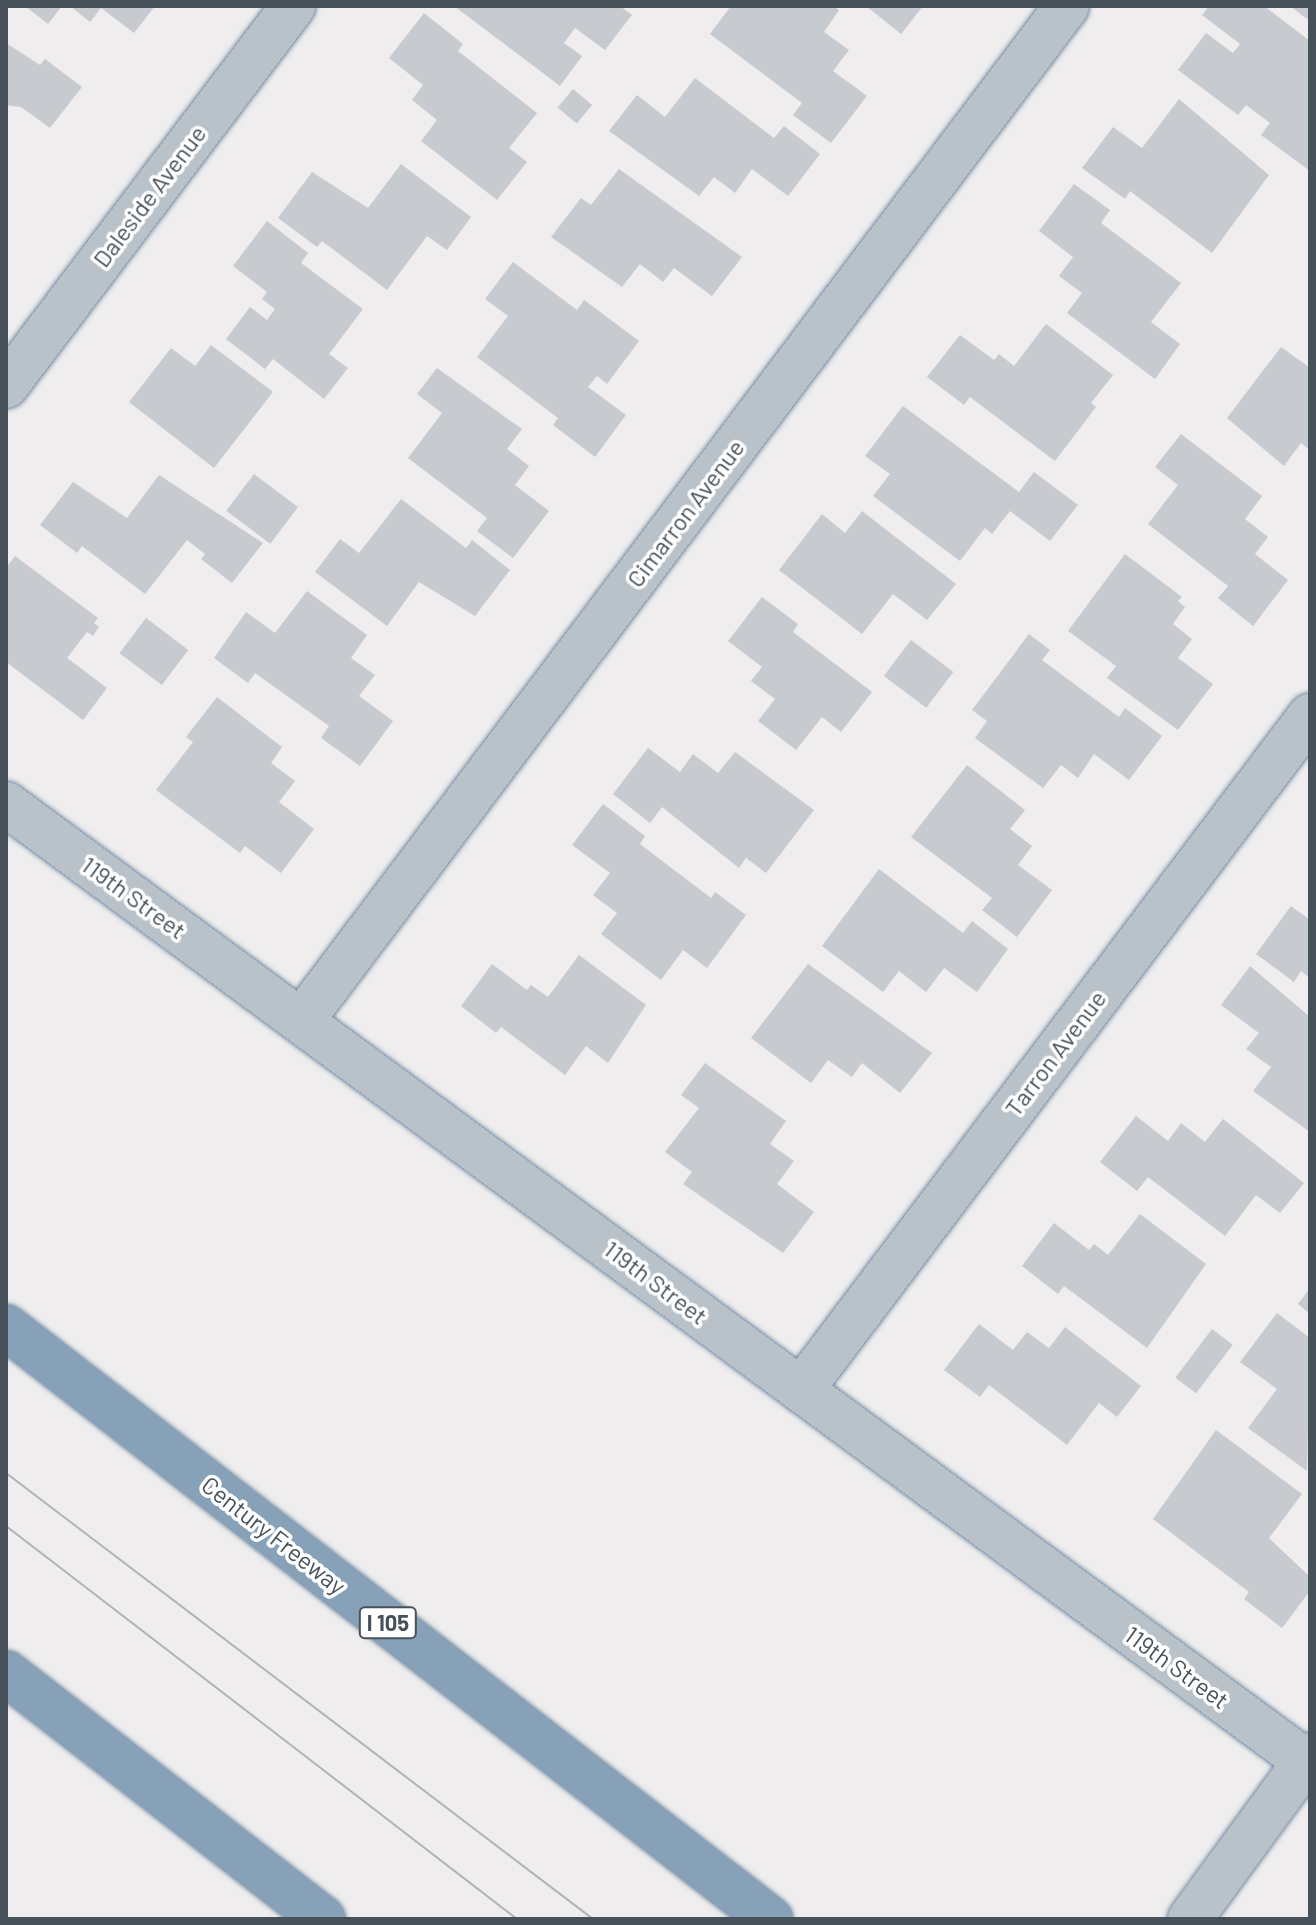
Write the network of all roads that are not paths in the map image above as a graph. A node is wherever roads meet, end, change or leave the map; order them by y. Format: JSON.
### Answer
{"nodes":[{"id":1,"x":293,"y":6,"type":"edge"},
{"id":2,"x":1067,"y":6,"type":"edge"},
{"id":3,"x":6,"y":386,"type":"edge"},
{"id":4,"x":1310,"y":716,"type":"edge"},
{"id":5,"x":6,"y":804,"type":"edge"},
{"id":6,"x":302,"y":1020,"type":"junction"},
{"id":7,"x":6,"y":1327,"type":"edge"},
{"id":8,"x":801,"y":1390,"type":"junction"},
{"id":9,"x":6,"y":1673,"type":"edge"},
{"id":10,"x":1308,"y":1758,"type":"edge"},
{"id":11,"x":1197,"y":1910,"type":"edge"},
{"id":12,"x":323,"y":1919,"type":"edge"},
{"id":13,"x":770,"y":1919,"type":"edge"}],
"edges":[{"from":1,"to":3,"type":"street","name":"Daleside Avenue"},
{"from":2,"to":6,"type":"street","name":"Cimarron Avenue"},
{"from":4,"to":8,"type":"street","name":"Tarron Avenue"},
{"from":5,"to":6,"type":"street","name":"119th Street"},
{"from":6,"to":8,"type":"street","name":"119th Street"},
{"from":7,"to":13,"type":"highway","name":"Century Freeway","number":"I 105"},
{"from":8,"to":10,"type":"street","name":"119th Street"},
{"from":9,"to":12,"type":"highway"},
{"from":10,"to":11,"type":"street"}]}
